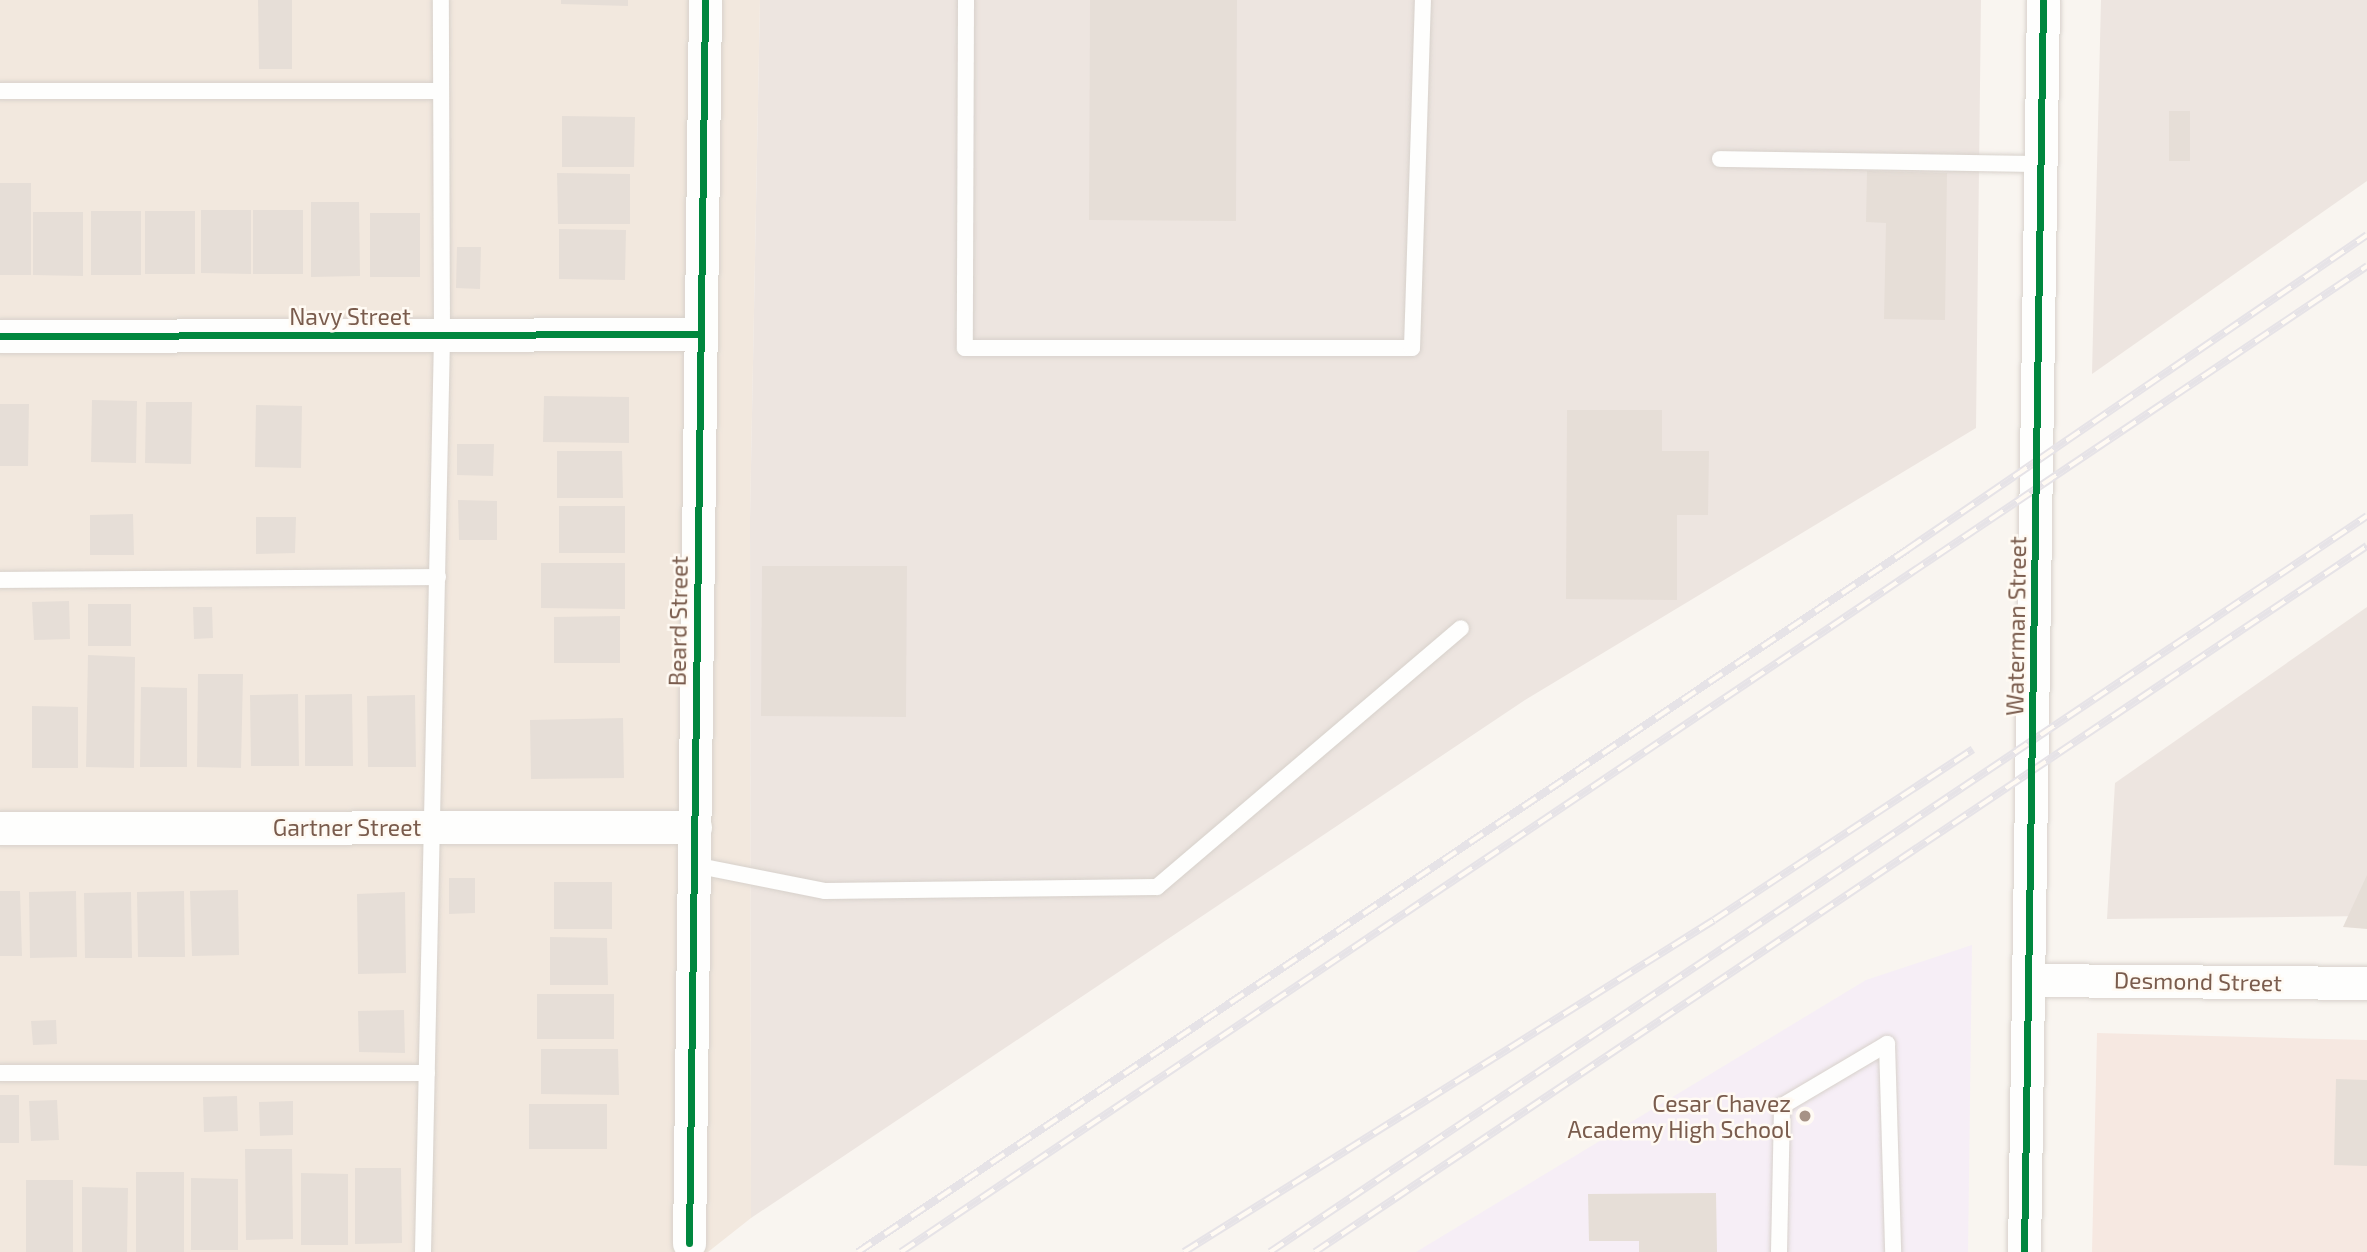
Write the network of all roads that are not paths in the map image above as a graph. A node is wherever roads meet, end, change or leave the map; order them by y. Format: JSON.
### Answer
{"nodes":[{"id":1,"x":441,"y":0,"type":"edge"},
{"id":2,"x":705,"y":0,"type":"edge"},
{"id":3,"x":966,"y":0,"type":"edge"},
{"id":4,"x":1423,"y":0,"type":"edge"},
{"id":5,"x":2043,"y":0,"type":"edge"},
{"id":6,"x":441,"y":91,"type":"junction"},
{"id":7,"x":0,"y":92,"type":"edge"},
{"id":8,"x":1720,"y":159,"type":"dead end"},
{"id":9,"x":2042,"y":164,"type":"junction"},
{"id":10,"x":700,"y":334,"type":"junction"},
{"id":11,"x":442,"y":335,"type":"junction"},
{"id":12,"x":0,"y":336,"type":"edge"},
{"id":13,"x":438,"y":578,"type":"junction"},
{"id":14,"x":0,"y":580,"type":"edge"},
{"id":15,"x":1461,"y":628,"type":"dead end"},
{"id":16,"x":433,"y":827,"type":"junction"},
{"id":17,"x":695,"y":827,"type":"junction"},
{"id":18,"x":0,"y":828,"type":"edge"},
{"id":19,"x":694,"y":865,"type":"junction"},
{"id":20,"x":2030,"y":980,"type":"junction"},
{"id":21,"x":2367,"y":983,"type":"edge"},
{"id":22,"x":0,"y":1073,"type":"edge"},
{"id":23,"x":427,"y":1073,"type":"junction"},
{"id":24,"x":689,"y":1243,"type":"dead end"},
{"id":25,"x":423,"y":1252,"type":"edge"},
{"id":26,"x":1779,"y":1252,"type":"edge"},
{"id":27,"x":1893,"y":1252,"type":"edge"},
{"id":28,"x":2024,"y":1252,"type":"edge"}],
"edges":[{"from":1,"to":6,"type":"lane"},
{"from":2,"to":10,"type":"street","name":"Beard Street"},
{"from":3,"to":4,"type":"lane"},
{"from":5,"to":9,"type":"street","name":"Waterman Street"},
{"from":6,"to":7,"type":"lane"},
{"from":6,"to":11,"type":"lane"},
{"from":8,"to":9,"type":"lane"},
{"from":9,"to":20,"type":"street","name":"Waterman Street"},
{"from":10,"to":11,"type":"street","name":"Navy Street"},
{"from":10,"to":17,"type":"street","name":"Beard Street"},
{"from":11,"to":12,"type":"street","name":"Navy Street"},
{"from":11,"to":13,"type":"lane"},
{"from":13,"to":14,"type":"lane"},
{"from":13,"to":16,"type":"lane"},
{"from":15,"to":19,"type":"lane"},
{"from":16,"to":17,"type":"street","name":"Gartner Street"},
{"from":16,"to":18,"type":"street","name":"Gartner Street"},
{"from":16,"to":23,"type":"lane"},
{"from":17,"to":19,"type":"street","name":"Beard Street"},
{"from":19,"to":24,"type":"street","name":"Beard Street"},
{"from":20,"to":21,"type":"street","name":"Desmond Street"},
{"from":20,"to":28,"type":"street","name":"Waterman Street"},
{"from":22,"to":23,"type":"lane"},
{"from":23,"to":25,"type":"lane"},
{"from":26,"to":27,"type":"lane"}]}
